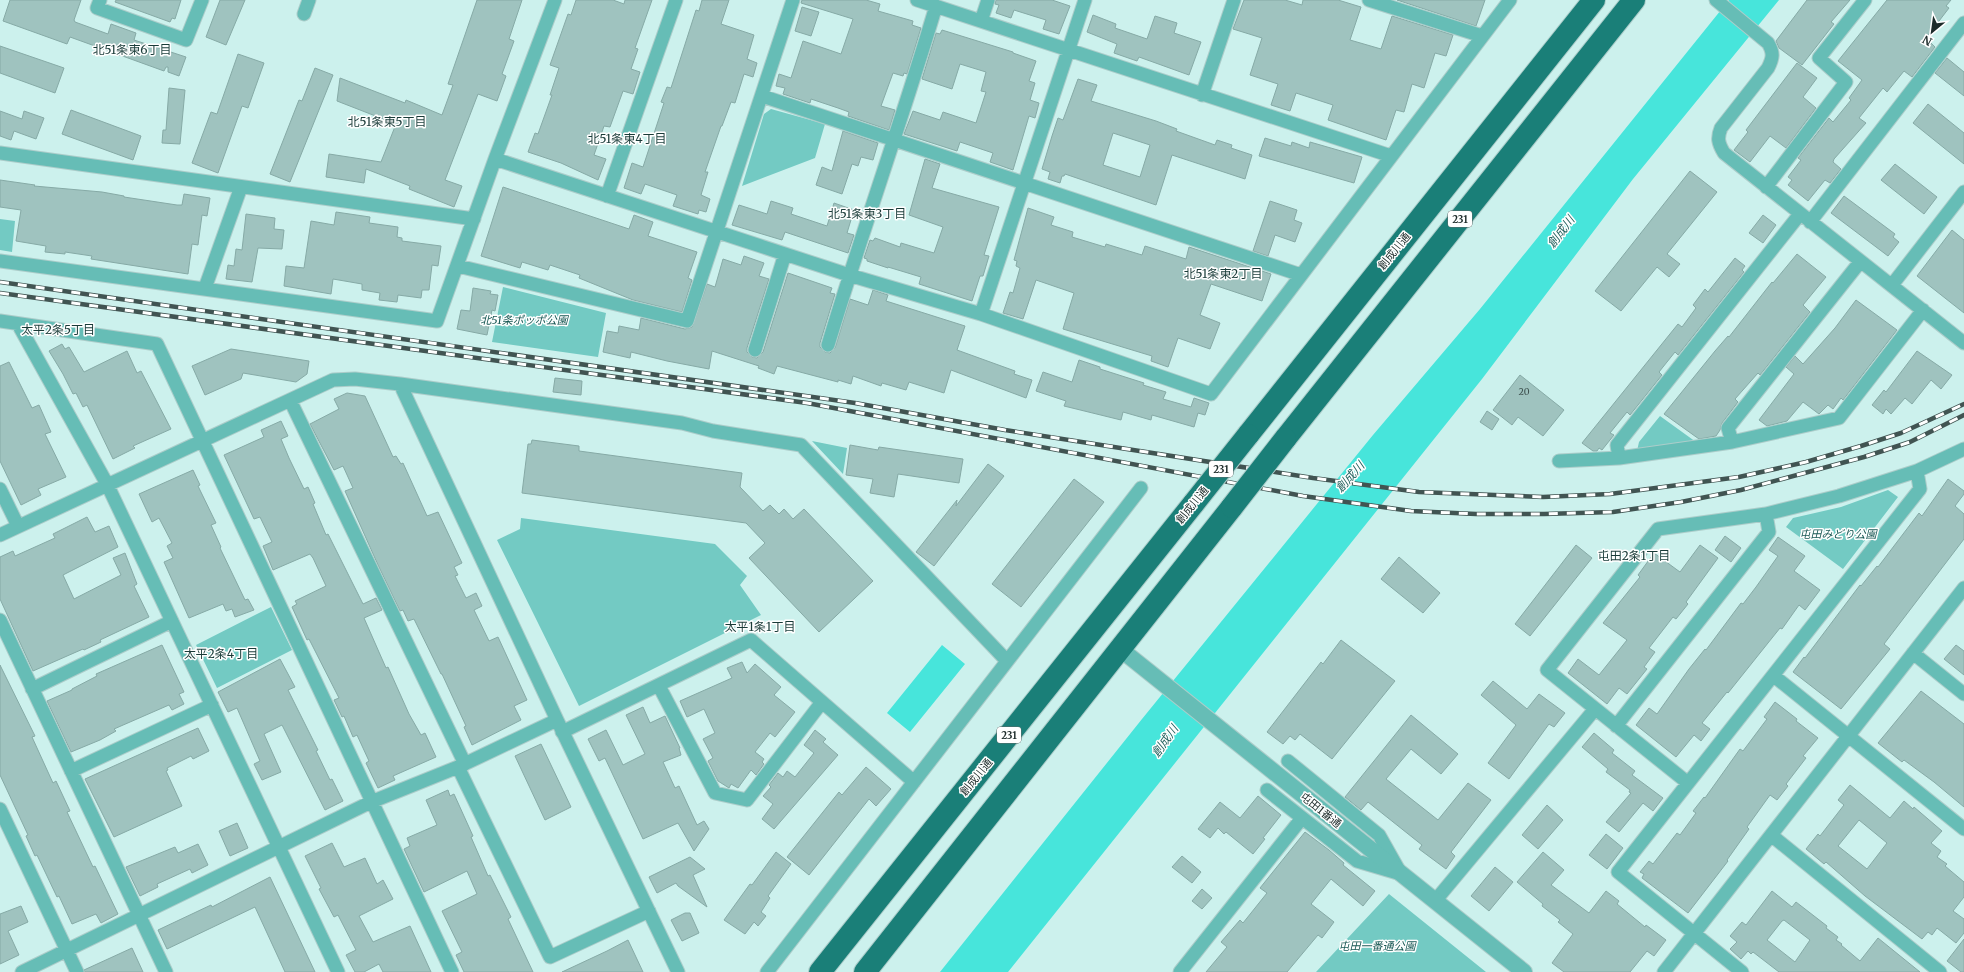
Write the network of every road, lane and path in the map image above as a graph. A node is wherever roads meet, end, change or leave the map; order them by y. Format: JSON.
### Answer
{"nodes":[{"id":1,"x":100,"y":0,"type":"edge"},
{"id":2,"x":202,"y":0,"type":"edge"},
{"id":3,"x":309,"y":0,"type":"edge"},
{"id":4,"x":555,"y":0,"type":"edge"},
{"id":5,"x":676,"y":0,"type":"edge"},
{"id":6,"x":793,"y":0,"type":"edge"},
{"id":7,"x":917,"y":0,"type":"edge"},
{"id":8,"x":988,"y":0,"type":"edge"},
{"id":9,"x":1085,"y":0,"type":"edge"},
{"id":10,"x":1234,"y":0,"type":"edge"},
{"id":11,"x":1510,"y":0,"type":"edge"},
{"id":12,"x":1594,"y":0,"type":"edge"},
{"id":13,"x":1634,"y":0,"type":"edge"},
{"id":14,"x":1716,"y":0,"type":"edge"},
{"id":15,"x":1865,"y":0,"type":"edge"},
{"id":16,"x":1375,"y":1,"type":"edge"},
{"id":17,"x":936,"y":6,"type":"junction"},
{"id":18,"x":304,"y":14,"type":"dead end"},
{"id":19,"x":981,"y":21,"type":"junction"},
{"id":20,"x":1964,"y":23,"type":"edge"},
{"id":21,"x":1482,"y":36,"type":"junction"},
{"id":22,"x":1069,"y":50,"type":"junction"},
{"id":23,"x":1202,"y":95,"type":"junction"},
{"id":24,"x":762,"y":96,"type":"junction"},
{"id":25,"x":895,"y":140,"type":"junction"},
{"id":26,"x":0,"y":153,"type":"edge"},
{"id":27,"x":1391,"y":156,"type":"junction"},
{"id":28,"x":495,"y":159,"type":"junction"},
{"id":29,"x":1025,"y":183,"type":"junction"},
{"id":30,"x":241,"y":187,"type":"junction"},
{"id":31,"x":1766,"y":187,"type":"junction"},
{"id":32,"x":1964,"y":192,"type":"edge"},
{"id":33,"x":607,"y":196,"type":"junction"},
{"id":34,"x":1960,"y":206,"type":"edge"},
{"id":35,"x":1805,"y":218,"type":"junction"},
{"id":36,"x":474,"y":219,"type":"junction"},
{"id":37,"x":716,"y":231,"type":"junction"},
{"id":38,"x":785,"y":254,"type":"junction"},
{"id":39,"x":0,"y":261,"type":"edge"},
{"id":40,"x":1860,"y":262,"type":"junction"},
{"id":41,"x":458,"y":266,"type":"junction"},
{"id":42,"x":849,"y":275,"type":"junction"},
{"id":43,"x":1301,"y":275,"type":"junction"},
{"id":44,"x":1892,"y":285,"type":"junction"},
{"id":45,"x":205,"y":288,"type":"junction"},
{"id":46,"x":1923,"y":310,"type":"junction"},
{"id":47,"x":981,"y":314,"type":"junction"},
{"id":48,"x":0,"y":321,"type":"edge"},
{"id":49,"x":18,"y":324,"type":"junction"},
{"id":50,"x":1964,"y":343,"type":"edge"},
{"id":51,"x":828,"y":345,"type":"dead end"},
{"id":52,"x":755,"y":350,"type":"dead end"},
{"id":53,"x":400,"y":384,"type":"junction"},
{"id":54,"x":290,"y":400,"type":"junction"},
{"id":55,"x":201,"y":441,"type":"junction"},
{"id":56,"x":1732,"y":442,"type":"junction"},
{"id":57,"x":1964,"y":449,"type":"edge"},
{"id":58,"x":1619,"y":458,"type":"junction"},
{"id":59,"x":1559,"y":461,"type":"dead end"},
{"id":60,"x":1917,"y":471,"type":"junction"},
{"id":61,"x":107,"y":484,"type":"junction"},
{"id":62,"x":1141,"y":488,"type":"dead end"},
{"id":63,"x":0,"y":489,"type":"edge"},
{"id":64,"x":1766,"y":514,"type":"junction"},
{"id":65,"x":18,"y":526,"type":"junction"},
{"id":66,"x":0,"y":535,"type":"edge"},
{"id":67,"x":1964,"y":588,"type":"edge"},
{"id":68,"x":0,"y":620,"type":"edge"},
{"id":69,"x":172,"y":621,"type":"junction"},
{"id":70,"x":1119,"y":648,"type":"junction"},
{"id":71,"x":1913,"y":653,"type":"junction"},
{"id":72,"x":1007,"y":661,"type":"junction"},
{"id":73,"x":1774,"y":676,"type":"junction"},
{"id":74,"x":659,"y":686,"type":"junction"},
{"id":75,"x":32,"y":688,"type":"junction"},
{"id":76,"x":1964,"y":694,"type":"edge"},
{"id":77,"x":822,"y":702,"type":"junction"},
{"id":78,"x":212,"y":705,"type":"junction"},
{"id":79,"x":1595,"y":709,"type":"junction"},
{"id":80,"x":560,"y":726,"type":"junction"},
{"id":81,"x":1616,"y":726,"type":"junction"},
{"id":82,"x":1849,"y":736,"type":"junction"},
{"id":83,"x":1288,"y":761,"type":"dead end"},
{"id":84,"x":461,"y":766,"type":"junction"},
{"id":85,"x":71,"y":771,"type":"junction"},
{"id":86,"x":914,"y":782,"type":"junction"},
{"id":87,"x":1688,"y":783,"type":"junction"},
{"id":88,"x":1267,"y":790,"type":"dead end"},
{"id":89,"x":371,"y":802,"type":"junction"},
{"id":90,"x":0,"y":809,"type":"edge"},
{"id":91,"x":1302,"y":818,"type":"junction"},
{"id":92,"x":1964,"y":829,"type":"edge"},
{"id":93,"x":1771,"y":835,"type":"junction"},
{"id":94,"x":279,"y":846,"type":"junction"},
{"id":95,"x":1401,"y":874,"type":"junction"},
{"id":96,"x":1434,"y":901,"type":"junction"},
{"id":97,"x":649,"y":911,"type":"junction"},
{"id":98,"x":140,"y":916,"type":"junction"},
{"id":99,"x":1694,"y":933,"type":"junction"},
{"id":100,"x":67,"y":951,"type":"junction"},
{"id":101,"x":22,"y":972,"type":"edge"},
{"id":102,"x":77,"y":972,"type":"edge"},
{"id":103,"x":166,"y":972,"type":"edge"},
{"id":104,"x":338,"y":972,"type":"edge"},
{"id":105,"x":452,"y":972,"type":"edge"},
{"id":106,"x":678,"y":972,"type":"edge"},
{"id":107,"x":767,"y":972,"type":"edge"},
{"id":108,"x":820,"y":972,"type":"edge"},
{"id":109,"x":865,"y":972,"type":"edge"},
{"id":110,"x":1180,"y":972,"type":"edge"},
{"id":111,"x":1524,"y":972,"type":"edge"},
{"id":112,"x":1664,"y":972,"type":"edge"},
{"id":113,"x":1742,"y":972,"type":"edge"},
{"id":114,"x":1940,"y":972,"type":"edge"}],
"edges":[{"from":1,"to":2,"type":"street"},
{"from":3,"to":18,"type":"street"},
{"from":4,"to":28,"type":"street"},
{"from":5,"to":33,"type":"street"},
{"from":6,"to":24,"type":"street"},
{"from":7,"to":17,"type":"street"},
{"from":8,"to":19,"type":"street"},
{"from":9,"to":22,"type":"street"},
{"from":10,"to":23,"type":"street"},
{"from":11,"to":21,"type":"street"},
{"from":12,"to":108,"type":"highway","name":"創成川通","number":"231","bridge":true},
{"from":13,"to":70,"type":"highway","number":"231","bridge":true},
{"from":14,"to":31,"type":"street"},
{"from":15,"to":31,"type":"street"},
{"from":16,"to":21,"type":"street"},
{"from":17,"to":19,"type":"street"},
{"from":17,"to":25,"type":"street"},
{"from":19,"to":22,"type":"street"},
{"from":20,"to":35,"type":"street"},
{"from":21,"to":27,"type":"street"},
{"from":22,"to":23,"type":"street"},
{"from":22,"to":29,"type":"street"},
{"from":23,"to":27,"type":"street"},
{"from":24,"to":25,"type":"street"},
{"from":24,"to":37,"type":"street"},
{"from":25,"to":29,"type":"street"},
{"from":25,"to":42,"type":"street"},
{"from":26,"to":30,"type":"street"},
{"from":27,"to":43,"type":"street"},
{"from":28,"to":33,"type":"street"},
{"from":28,"to":36,"type":"street"},
{"from":29,"to":43,"type":"street"},
{"from":29,"to":47,"type":"street"},
{"from":30,"to":36,"type":"street"},
{"from":30,"to":45,"type":"street"},
{"from":31,"to":35,"type":"street"},
{"from":32,"to":34,"type":"street"},
{"from":33,"to":37,"type":"street"},
{"from":34,"to":44,"type":"street"},
{"from":35,"to":40,"type":"street"},
{"from":35,"to":58,"type":"street"},
{"from":36,"to":41,"type":"street"},
{"from":37,"to":38,"type":"street"},
{"from":37,"to":41,"type":"street"},
{"from":38,"to":42,"type":"street"},
{"from":38,"to":52,"type":"street"},
{"from":39,"to":45,"type":"street"},
{"from":40,"to":44,"type":"street"},
{"from":40,"to":56,"type":"street"},
{"from":41,"to":45,"type":"street"},
{"from":42,"to":47,"type":"street"},
{"from":42,"to":51,"type":"street"},
{"from":43,"to":47,"type":"street"},
{"from":44,"to":46,"type":"street"},
{"from":46,"to":50,"type":"street"},
{"from":46,"to":56,"type":"street"},
{"from":48,"to":49,"type":"street"},
{"from":49,"to":55,"type":"street"},
{"from":49,"to":61,"type":"street"},
{"from":53,"to":54,"type":"street"},
{"from":53,"to":72,"type":"street"},
{"from":53,"to":80,"type":"street"},
{"from":54,"to":55,"type":"street"},
{"from":54,"to":84,"type":"street"},
{"from":55,"to":61,"type":"street"},
{"from":55,"to":89,"type":"street"},
{"from":56,"to":58,"type":"street"},
{"from":57,"to":60,"type":"street"},
{"from":58,"to":59,"type":"street"},
{"from":60,"to":64,"type":"street"},
{"from":60,"to":73,"type":"street"},
{"from":61,"to":65,"type":"street"},
{"from":61,"to":69,"type":"street"},
{"from":62,"to":72,"type":"street"},
{"from":63,"to":65,"type":"street"},
{"from":64,"to":79,"type":"street"},
{"from":64,"to":81,"type":"street"},
{"from":65,"to":66,"type":"street"},
{"from":67,"to":71,"type":"street"},
{"from":68,"to":75,"type":"street"},
{"from":69,"to":75,"type":"street"},
{"from":69,"to":78,"type":"street"},
{"from":70,"to":95,"type":"street","name":"屯田1番通"},
{"from":70,"to":109,"type":"highway","number":"231"},
{"from":71,"to":76,"type":"street"},
{"from":71,"to":82,"type":"street"},
{"from":72,"to":86,"type":"street"},
{"from":73,"to":82,"type":"street"},
{"from":73,"to":87,"type":"street"},
{"from":74,"to":77,"type":"street"},
{"from":74,"to":77,"type":"street"},
{"from":74,"to":80,"type":"street"},
{"from":75,"to":85,"type":"street"},
{"from":77,"to":86,"type":"street"},
{"from":78,"to":85,"type":"street"},
{"from":78,"to":94,"type":"street"},
{"from":79,"to":81,"type":"street"},
{"from":79,"to":96,"type":"street"},
{"from":80,"to":84,"type":"street"},
{"from":80,"to":97,"type":"street"},
{"from":81,"to":87,"type":"street"},
{"from":82,"to":92,"type":"street"},
{"from":82,"to":93,"type":"street"},
{"from":83,"to":95,"type":"street"},
{"from":84,"to":89,"type":"street"},
{"from":84,"to":97,"type":"street"},
{"from":85,"to":98,"type":"street"},
{"from":86,"to":107,"type":"street"},
{"from":87,"to":99,"type":"street"},
{"from":88,"to":91,"type":"street"},
{"from":89,"to":94,"type":"street"},
{"from":89,"to":105,"type":"street"},
{"from":90,"to":100,"type":"street"},
{"from":91,"to":95,"type":"street"},
{"from":91,"to":110,"type":"street"},
{"from":93,"to":99,"type":"street"},
{"from":93,"to":114,"type":"street"},
{"from":94,"to":98,"type":"street"},
{"from":94,"to":104,"type":"street"},
{"from":95,"to":96,"type":"street","name":"屯田1番通"},
{"from":96,"to":111,"type":"street","name":"屯田1番通"},
{"from":97,"to":106,"type":"street"},
{"from":98,"to":100,"type":"street"},
{"from":98,"to":103,"type":"street"},
{"from":99,"to":112,"type":"street"},
{"from":99,"to":113,"type":"street"},
{"from":100,"to":101,"type":"street"},
{"from":100,"to":102,"type":"street"}]}
